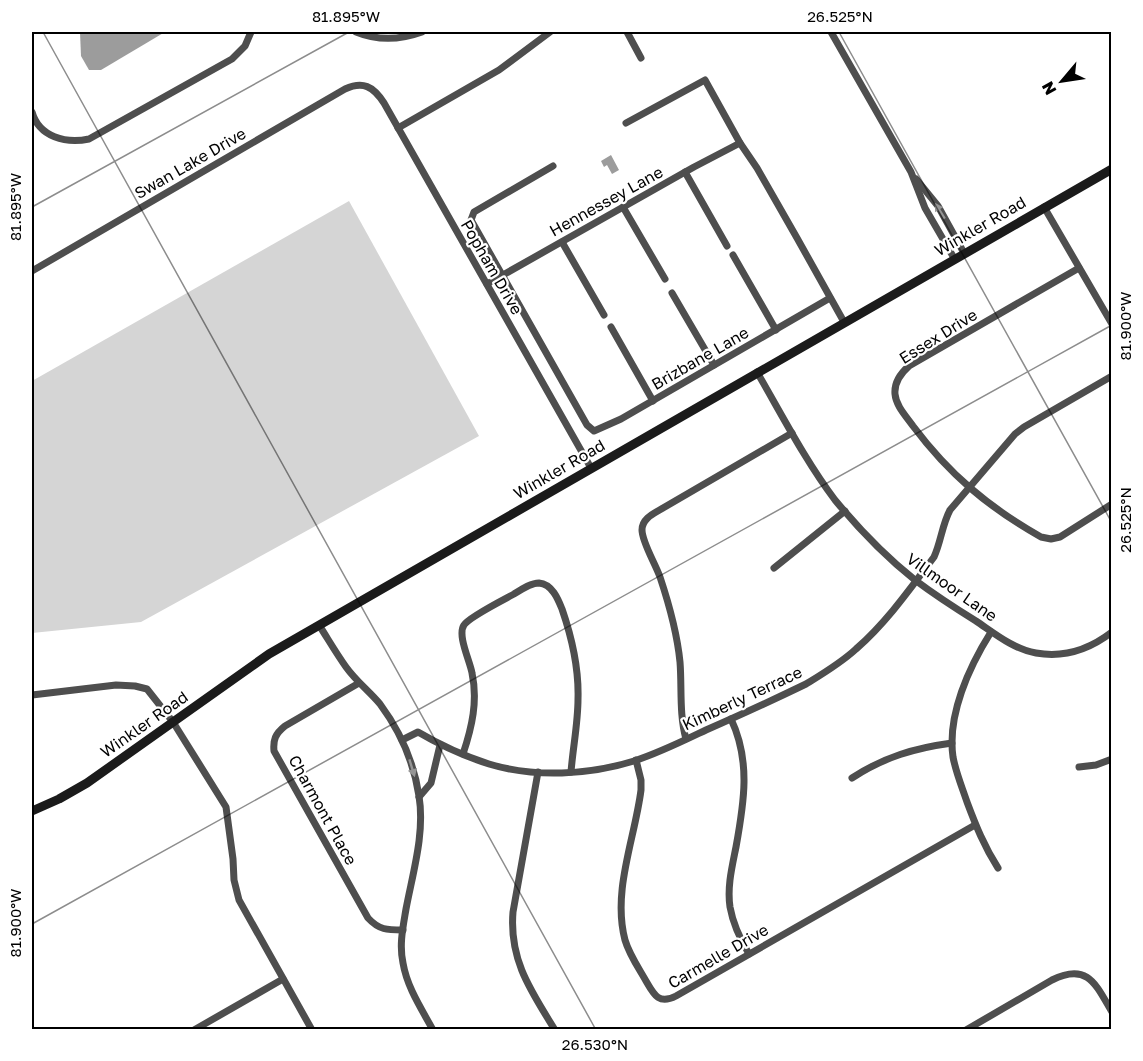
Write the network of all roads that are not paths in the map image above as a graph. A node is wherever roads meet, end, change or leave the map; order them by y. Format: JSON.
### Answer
{"nodes":[{"id":1,"x":251,"y":32,"type":"edge"},
{"id":2,"x":356,"y":32,"type":"edge"},
{"id":3,"x":422,"y":32,"type":"edge"},
{"id":4,"x":550,"y":32,"type":"edge"},
{"id":5,"x":627,"y":32,"type":"edge"},
{"id":6,"x":831,"y":32,"type":"edge"},
{"id":7,"x":641,"y":58,"type":"dead end"},
{"id":8,"x":364,"y":85,"type":"joint"},
{"id":9,"x":32,"y":112,"type":"edge"},
{"id":10,"x":626,"y":123,"type":"dead end"},
{"id":11,"x":398,"y":128,"type":"junction"},
{"id":12,"x":740,"y":143,"type":"junction"},
{"id":13,"x":553,"y":166,"type":"dead end"},
{"id":14,"x":1112,"y":169,"type":"edge"},
{"id":15,"x":685,"y":172,"type":"junction"},
{"id":16,"x":911,"y":172,"type":"junction"},
{"id":17,"x":623,"y":207,"type":"junction"},
{"id":18,"x":1044,"y":207,"type":"junction"},
{"id":19,"x":562,"y":242,"type":"junction"},
{"id":20,"x":727,"y":246,"type":"dead end"},
{"id":21,"x":964,"y":253,"type":"junction"},
{"id":22,"x":733,"y":255,"type":"dead end"},
{"id":23,"x":954,"y":258,"type":"junction"},
{"id":24,"x":1080,"y":268,"type":"junction"},
{"id":25,"x":32,"y":271,"type":"edge"},
{"id":26,"x":502,"y":275,"type":"junction"},
{"id":27,"x":665,"y":279,"type":"dead end"},
{"id":28,"x":487,"y":284,"type":"junction"},
{"id":29,"x":672,"y":293,"type":"dead end"},
{"id":30,"x":830,"y":298,"type":"junction"},
{"id":31,"x":604,"y":315,"type":"dead end"},
{"id":32,"x":844,"y":322,"type":"junction"},
{"id":33,"x":1112,"y":324,"type":"edge"},
{"id":34,"x":611,"y":327,"type":"dead end"},
{"id":35,"x":776,"y":330,"type":"junction"},
{"id":36,"x":714,"y":365,"type":"junction"},
{"id":37,"x":757,"y":372,"type":"junction"},
{"id":38,"x":1112,"y":376,"type":"edge"},
{"id":39,"x":653,"y":401,"type":"junction"},
{"id":40,"x":792,"y":433,"type":"junction"},
{"id":41,"x":591,"y":468,"type":"junction"},
{"id":42,"x":968,"y":488,"type":"junction"},
{"id":43,"x":1112,"y":504,"type":"edge"},
{"id":44,"x":845,"y":511,"type":"junction"},
{"id":45,"x":774,"y":568,"type":"dead end"},
{"id":46,"x":916,"y":581,"type":"junction"},
{"id":47,"x":319,"y":625,"type":"junction"},
{"id":48,"x":991,"y":632,"type":"junction"},
{"id":49,"x":1112,"y":632,"type":"edge"},
{"id":50,"x":359,"y":683,"type":"junction"},
{"id":51,"x":32,"y":695,"type":"edge"},
{"id":52,"x":732,"y":719,"type":"junction"},
{"id":53,"x":173,"y":722,"type":"junction"},
{"id":54,"x":686,"y":739,"type":"junction"},
{"id":55,"x":402,"y":740,"type":"junction"},
{"id":56,"x":952,"y":743,"type":"junction"},
{"id":57,"x":440,"y":745,"type":"junction"},
{"id":58,"x":463,"y":754,"type":"junction"},
{"id":59,"x":1112,"y":759,"type":"edge"},
{"id":60,"x":636,"y":760,"type":"junction"},
{"id":61,"x":1079,"y":767,"type":"dead end"},
{"id":62,"x":538,"y":772,"type":"junction"},
{"id":63,"x":571,"y":772,"type":"junction"},
{"id":64,"x":852,"y":777,"type":"dead end"},
{"id":65,"x":419,"y":797,"type":"junction"},
{"id":66,"x":32,"y":811,"type":"edge"},
{"id":67,"x":975,"y":825,"type":"junction"},
{"id":68,"x":998,"y":868,"type":"dead end"},
{"id":69,"x":403,"y":930,"type":"junction"},
{"id":70,"x":749,"y":954,"type":"junction"},
{"id":71,"x":283,"y":979,"type":"junction"},
{"id":72,"x":1112,"y":1012,"type":"edge"},
{"id":73,"x":194,"y":1029,"type":"edge"},
{"id":74,"x":312,"y":1029,"type":"edge"},
{"id":75,"x":433,"y":1029,"type":"edge"},
{"id":76,"x":555,"y":1029,"type":"edge"},
{"id":77,"x":966,"y":1029,"type":"edge"}],
"edges":[{"from":1,"to":9,"type":"street"},
{"from":2,"to":3,"type":"street"},
{"from":4,"to":11,"type":"street"},
{"from":5,"to":7,"type":"street"},
{"from":6,"to":16,"type":"street"},
{"from":8,"to":11,"type":"street","name":"Popham Drive"},
{"from":8,"to":25,"type":"street","name":"Swan Lake Drive"},
{"from":10,"to":12,"type":"street"},
{"from":11,"to":28,"type":"street","name":"Popham Drive"},
{"from":12,"to":15,"type":"street","name":"Hennessey Lane"},
{"from":12,"to":30,"type":"street"},
{"from":13,"to":26,"type":"street"},
{"from":14,"to":18,"type":"street","name":"Winkler Road"},
{"from":15,"to":17,"type":"street","name":"Hennessey Lane"},
{"from":15,"to":20,"type":"street"},
{"from":21,"to":16,"type":"street","one_way":true},
{"from":16,"to":23,"type":"street"},
{"from":17,"to":19,"type":"street","name":"Hennessey Lane"},
{"from":17,"to":27,"type":"street"},
{"from":18,"to":21,"type":"street","name":"Winkler Road"},
{"from":18,"to":24,"type":"street"},
{"from":19,"to":26,"type":"street","name":"Hennessey Lane"},
{"from":19,"to":31,"type":"street"},
{"from":21,"to":23,"type":"street","name":"Winkler Road"},
{"from":22,"to":35,"type":"street"},
{"from":23,"to":32,"type":"street","name":"Winkler Road"},
{"from":24,"to":33,"type":"street"},
{"from":24,"to":42,"type":"street","name":"Essex Drive"},
{"from":26,"to":28,"type":"street","name":"Hennessey Lane"},
{"from":26,"to":39,"type":"street","name":"Brizbane Lane"},
{"from":28,"to":41,"type":"street","name":"Popham Drive"},
{"from":29,"to":36,"type":"street"},
{"from":30,"to":32,"type":"street"},
{"from":30,"to":35,"type":"street","name":"Brizbane Lane"},
{"from":32,"to":37,"type":"street","name":"Winkler Road"},
{"from":34,"to":39,"type":"street"},
{"from":35,"to":36,"type":"street","name":"Brizbane Lane"},
{"from":36,"to":39,"type":"street","name":"Brizbane Lane"},
{"from":37,"to":40,"type":"street","name":"Villmoor Lane"},
{"from":37,"to":41,"type":"street","name":"Winkler Road"},
{"from":38,"to":42,"type":"street","name":"Kimberly Terrace"},
{"from":40,"to":44,"type":"street","name":"Villmoor Lane"},
{"from":40,"to":54,"type":"street"},
{"from":41,"to":47,"type":"street","name":"Winkler Road"},
{"from":42,"to":43,"type":"street","name":"Essex Drive"},
{"from":42,"to":46,"type":"street","name":"Kimberly Terrace"},
{"from":44,"to":45,"type":"street"},
{"from":44,"to":46,"type":"street","name":"Villmoor Lane"},
{"from":46,"to":48,"type":"street","name":"Villmoor Lane"},
{"from":46,"to":52,"type":"street","name":"Kimberly Terrace"},
{"from":47,"to":50,"type":"street"},
{"from":47,"to":53,"type":"street","name":"Winkler Road"},
{"from":48,"to":49,"type":"street","name":"Villmoor Lane"},
{"from":48,"to":56,"type":"street"},
{"from":50,"to":55,"type":"street"},
{"from":50,"to":69,"type":"street","name":"Charmont Place"},
{"from":51,"to":53,"type":"street"},
{"from":52,"to":54,"type":"street","name":"Kimberly Terrace"},
{"from":52,"to":70,"type":"street"},
{"from":53,"to":66,"type":"street","name":"Winkler Road"},
{"from":53,"to":71,"type":"street"},
{"from":54,"to":60,"type":"street","name":"Kimberly Terrace"},
{"from":55,"to":57,"type":"street","name":"Kimberly Terrace"},
{"from":55,"to":65,"type":"street","one_way":true},
{"from":56,"to":64,"type":"street"},
{"from":56,"to":67,"type":"street"},
{"from":57,"to":58,"type":"street","name":"Kimberly Terrace"},
{"from":57,"to":65,"type":"street"},
{"from":58,"to":62,"type":"street","name":"Kimberly Terrace"},
{"from":58,"to":63,"type":"street"},
{"from":59,"to":61,"type":"street"},
{"from":60,"to":63,"type":"street","name":"Kimberly Terrace"},
{"from":60,"to":70,"type":"street","name":"Carmelle Drive"},
{"from":62,"to":63,"type":"street","name":"Kimberly Terrace"},
{"from":62,"to":76,"type":"street"},
{"from":65,"to":69,"type":"street"},
{"from":67,"to":68,"type":"street"},
{"from":67,"to":70,"type":"street","name":"Carmelle Drive"},
{"from":69,"to":75,"type":"street"},
{"from":71,"to":73,"type":"street"},
{"from":71,"to":74,"type":"street"},
{"from":72,"to":77,"type":"street"}]}
